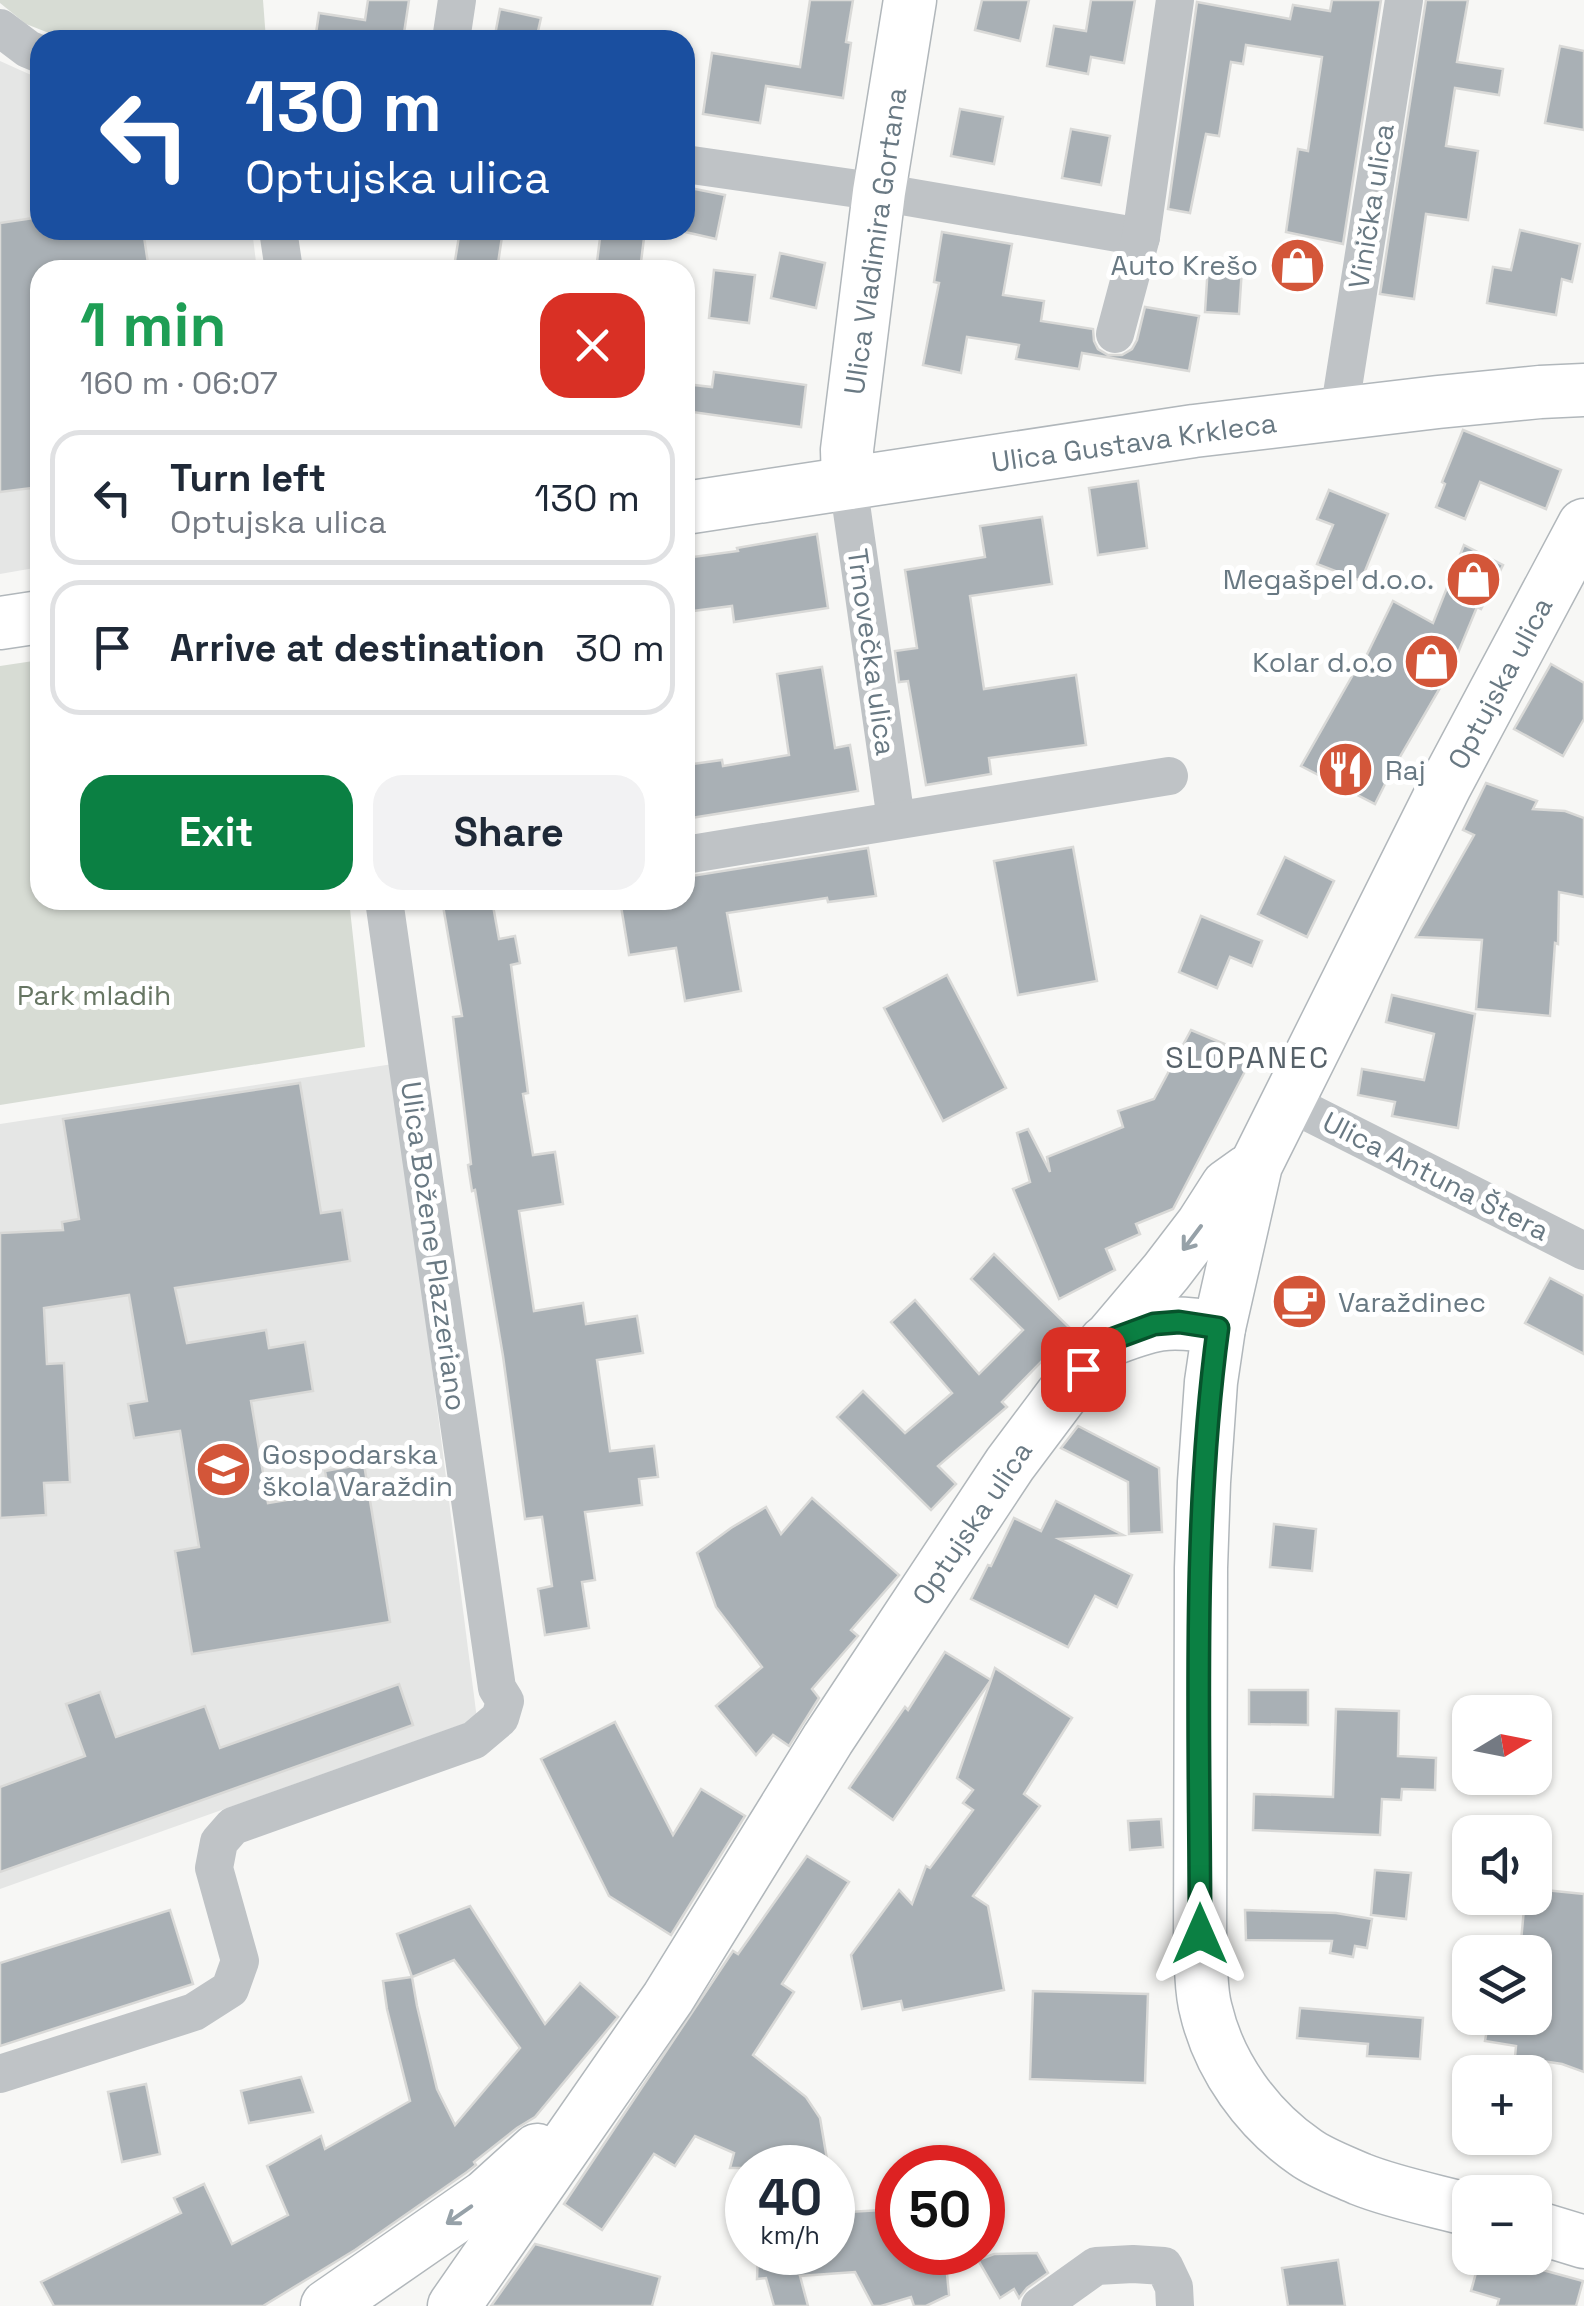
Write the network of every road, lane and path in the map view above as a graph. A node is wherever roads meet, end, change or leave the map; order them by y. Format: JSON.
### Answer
{"nodes":[{"id":1,"x":456,"y":0,"type":"edge"},
{"id":2,"x":910,"y":0,"type":"edge"},
{"id":3,"x":1174,"y":0,"type":"edge"},
{"id":4,"x":1404,"y":0,"type":"edge"},
{"id":5,"x":0,"y":28,"type":"edge"},
{"id":6,"x":452,"y":30,"type":"edge"},
{"id":7,"x":30,"y":50,"type":"edge"},
{"id":8,"x":695,"y":165,"type":"edge"},
{"id":9,"x":879,"y":192,"type":"junction"},
{"id":10,"x":1140,"y":237,"type":"junction"},
{"id":11,"x":1115,"y":334,"type":"dead end"},
{"id":12,"x":1584,"y":390,"type":"edge"},
{"id":13,"x":1339,"y":412,"type":"junction"},
{"id":14,"x":848,"y":483,"type":"junction"},
{"id":15,"x":695,"y":506,"type":"edge"},
{"id":16,"x":1584,"y":525,"type":"edge"},
{"id":17,"x":30,"y":618,"type":"edge"},
{"id":18,"x":0,"y":623,"type":"edge"},
{"id":19,"x":1169,"y":776,"type":"dead end"},
{"id":20,"x":896,"y":820,"type":"junction"},
{"id":21,"x":695,"y":852,"type":"edge"},
{"id":22,"x":385,"y":910,"type":"edge"},
{"id":23,"x":1288,"y":1102,"type":"junction"},
{"id":24,"x":1256,"y":1165,"type":"junction"},
{"id":25,"x":1584,"y":1251,"type":"edge"},
{"id":26,"x":1218,"y":1328,"type":"junction"},
{"id":27,"x":1105,"y":1342,"type":"junction"},
{"id":28,"x":631,"y":2051,"type":"junction"},
{"id":29,"x":0,"y":2074,"type":"edge"},
{"id":30,"x":1452,"y":2205,"type":"edge"},
{"id":31,"x":1552,"y":2233,"type":"edge"},
{"id":32,"x":1584,"y":2242,"type":"edge"},
{"id":33,"x":328,"y":2306,"type":"edge"},
{"id":34,"x":454,"y":2306,"type":"edge"},
{"id":35,"x":1040,"y":2306,"type":"edge"},
{"id":36,"x":1174,"y":2306,"type":"edge"}],
"edges":[{"from":1,"to":6,"type":"street"},
{"from":2,"to":9,"type":"main road","name":"Ulica Vladimira Gortana"},
{"from":3,"to":10,"type":"street"},
{"from":4,"to":13,"type":"street","name":"Vinička ulica"},
{"from":5,"to":7,"type":"street"},
{"from":8,"to":9,"type":"street"},
{"from":9,"to":10,"type":"street"},
{"from":9,"to":14,"type":"main road","name":"Ulica Vladimira Gortana"},
{"from":10,"to":11,"type":"street"},
{"from":12,"to":13,"type":"main road","name":"Ulica Gustava Krkleca"},
{"from":13,"to":14,"type":"main road","name":"Ulica Gustava Krkleca"},
{"from":14,"to":15,"type":"main road","name":"Ulica Gustava Krkleca"},
{"from":14,"to":20,"type":"street","name":"Trnovečka ulica"},
{"from":16,"to":23,"type":"main road","name":"Optujska ulica"},
{"from":17,"to":18,"type":"main road"},
{"from":19,"to":20,"type":"street"},
{"from":20,"to":21,"type":"street"},
{"from":22,"to":29,"type":"street","name":"Ulica Božene Plazzeriano"},
{"from":23,"to":24,"type":"main road","name":"Optujska ulica"},
{"from":23,"to":25,"type":"street","name":"Ulica Antuna Štera"},
{"from":24,"to":26,"type":"main road","name":"Optujska ulica"},
{"from":24,"to":27,"type":"main road","name":"Optujska ulica","one_way":true},
{"from":26,"to":27,"type":"main road"},
{"from":26,"to":30,"type":"main road","name":"Optujska ulica"},
{"from":27,"to":28,"type":"main road","name":"Optujska ulica"},
{"from":28,"to":33,"type":"main road","name":"Optujska ulica","one_way":true},
{"from":28,"to":34,"type":"main road","name":"Optujska ulica"},
{"from":31,"to":32,"type":"main road"},
{"from":35,"to":36,"type":"street"}]}
